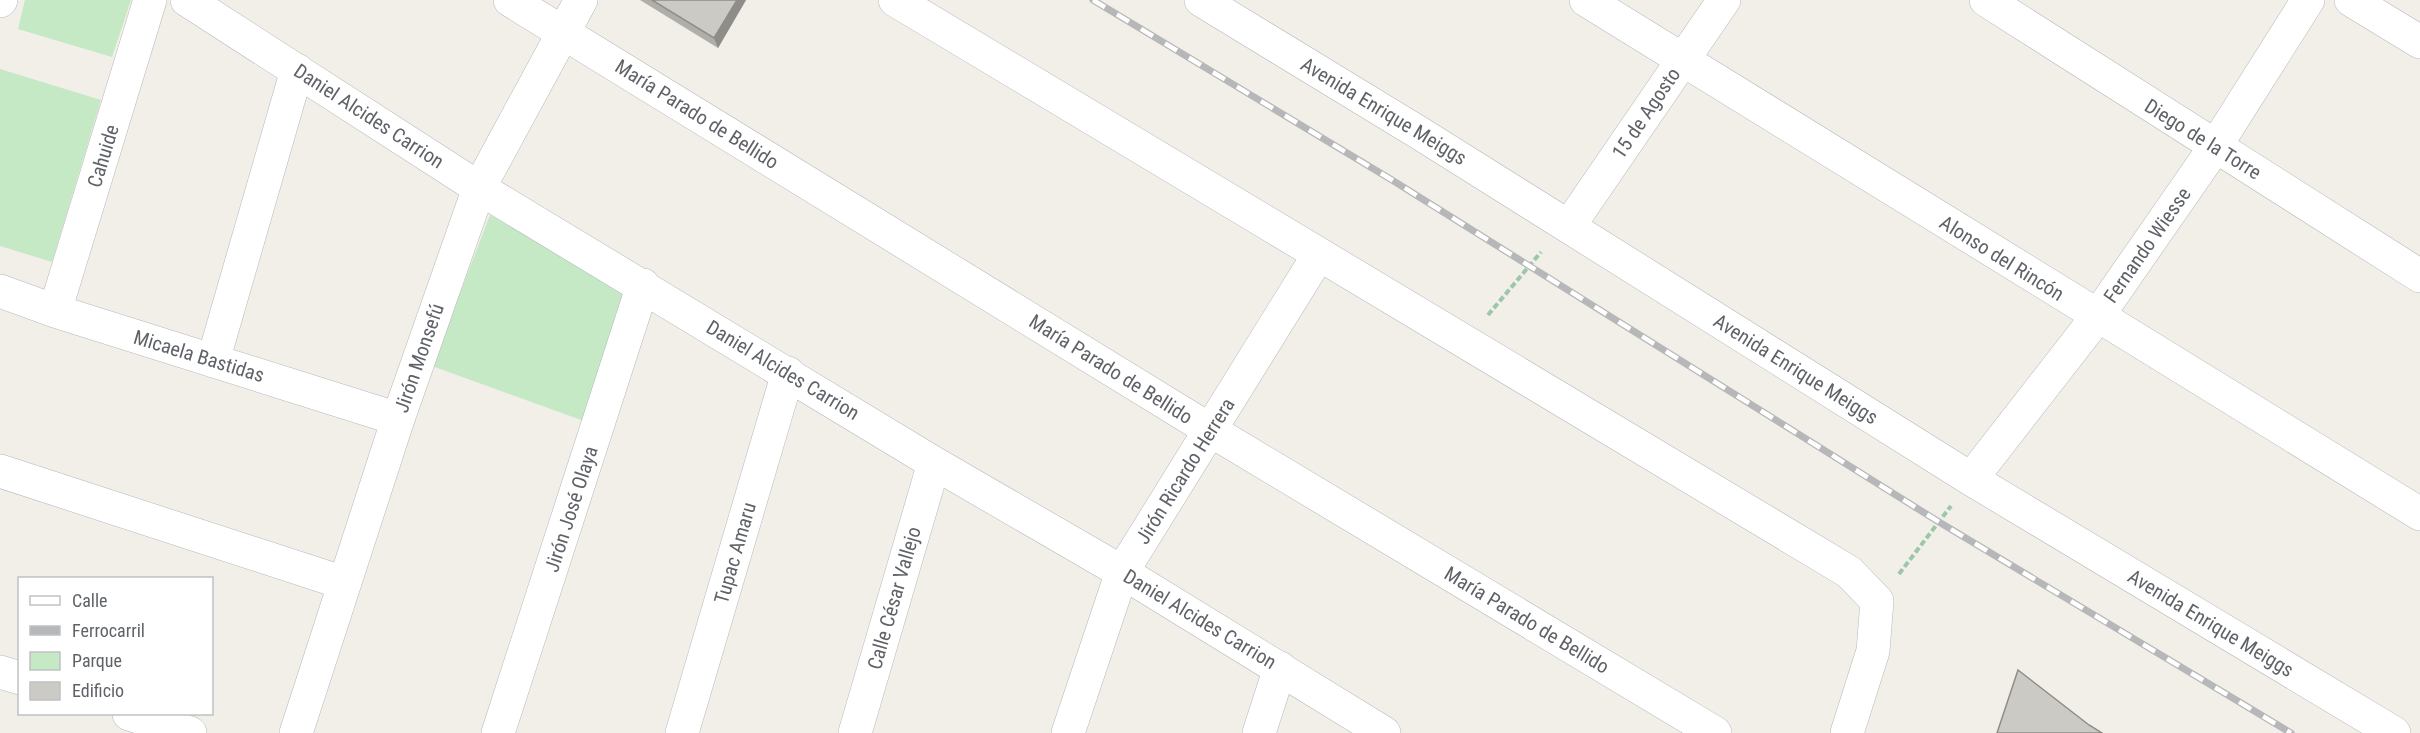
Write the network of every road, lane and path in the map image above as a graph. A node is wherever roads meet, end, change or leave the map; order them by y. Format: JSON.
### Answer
{"nodes":[{"id":1,"x":150,"y":0,"type":"edge"},
{"id":2,"x":187,"y":0,"type":"edge"},
{"id":3,"x":510,"y":0,"type":"edge"},
{"id":4,"x":581,"y":0,"type":"edge"},
{"id":5,"x":895,"y":0,"type":"edge"},
{"id":6,"x":1201,"y":0,"type":"edge"},
{"id":7,"x":1587,"y":0,"type":"edge"},
{"id":8,"x":1724,"y":0,"type":"edge"},
{"id":9,"x":1986,"y":0,"type":"edge"},
{"id":10,"x":2308,"y":0,"type":"edge"},
{"id":11,"x":2351,"y":0,"type":"edge"},
{"id":12,"x":563,"y":31,"type":"junction"},
{"id":13,"x":2420,"y":42,"type":"edge"},
{"id":14,"x":1683,"y":59,"type":"junction"},
{"id":15,"x":297,"y":70,"type":"junction"},
{"id":16,"x":2215,"y":147,"type":"junction"},
{"id":17,"x":479,"y":188,"type":"junction"},
{"id":18,"x":1569,"y":226,"type":"junction"},
{"id":19,"x":1318,"y":256,"type":"junction"},
{"id":20,"x":2420,"y":276,"type":"edge"},
{"id":21,"x":643,"y":285,"type":"junction"},
{"id":22,"x":0,"y":291,"type":"edge"},
{"id":23,"x":55,"y":312,"type":"junction"},
{"id":24,"x":2097,"y":317,"type":"junction"},
{"id":25,"x":1465,"y":343,"type":"junction"},
{"id":26,"x":213,"y":361,"type":"junction"},
{"id":27,"x":788,"y":373,"type":"junction"},
{"id":28,"x":398,"y":419,"type":"junction"},
{"id":29,"x":1210,"y":430,"type":"junction"},
{"id":30,"x":934,"y":463,"type":"junction"},
{"id":31,"x":0,"y":471,"type":"edge"},
{"id":32,"x":1971,"y":479,"type":"junction"},
{"id":33,"x":2420,"y":514,"type":"edge"},
{"id":34,"x":1939,"y":522,"type":"dead end"},
{"id":35,"x":1122,"y":572,"type":"junction"},
{"id":36,"x":344,"y":583,"type":"junction"},
{"id":37,"x":1877,"y":601,"type":"junction"},
{"id":38,"x":1280,"y":668,"type":"junction"},
{"id":39,"x":0,"y":672,"type":"edge"},
{"id":40,"x":18,"y":677,"type":"edge"},
{"id":41,"x":132,"y":715,"type":"edge"},
{"id":42,"x":190,"y":733,"type":"edge"},
{"id":43,"x":296,"y":733,"type":"edge"},
{"id":44,"x":498,"y":733,"type":"edge"},
{"id":45,"x":682,"y":733,"type":"edge"},
{"id":46,"x":855,"y":733,"type":"edge"},
{"id":47,"x":1068,"y":733,"type":"edge"},
{"id":48,"x":1259,"y":733,"type":"edge"},
{"id":49,"x":1384,"y":733,"type":"edge"},
{"id":50,"x":1715,"y":733,"type":"edge"},
{"id":51,"x":1847,"y":733,"type":"edge"},
{"id":52,"x":2394,"y":733,"type":"edge"}],
"edges":[{"from":1,"to":23,"type":"street","name":"Cahuide"},
{"from":2,"to":15,"type":"street","name":"Daniel Alcides Carrion"},
{"from":3,"to":12,"type":"street","name":"María Parado de Bellido"},
{"from":4,"to":12,"type":"street","name":"Jirón Monsefú"},
{"from":5,"to":19,"type":"street"},
{"from":6,"to":18,"type":"street","name":"Avenida Enrique Meiggs"},
{"from":7,"to":14,"type":"street","name":"Alonso del Rincón"},
{"from":8,"to":14,"type":"street","name":"15 de Agosto"},
{"from":9,"to":16,"type":"street","name":"Diego de la Torre"},
{"from":10,"to":16,"type":"street","name":"Fernando Wiesse"},
{"from":11,"to":13,"type":"street"},
{"from":12,"to":17,"type":"street","name":"Jirón Monsefú"},
{"from":12,"to":29,"type":"street","name":"María Parado de Bellido"},
{"from":14,"to":18,"type":"street","name":"15 de Agosto"},
{"from":14,"to":24,"type":"street","name":"Alonso del Rincón"},
{"from":15,"to":17,"type":"street","name":"Daniel Alcides Carrion"},
{"from":15,"to":26,"type":"street"},
{"from":16,"to":20,"type":"street","name":"Diego de la Torre"},
{"from":16,"to":24,"type":"street","name":"Fernando Wiesse"},
{"from":17,"to":21,"type":"street","name":"Daniel Alcides Carrion"},
{"from":17,"to":28,"type":"street","name":"Jirón Monsefú"},
{"from":18,"to":25,"type":"path"},
{"from":18,"to":32,"type":"street","name":"Avenida Enrique Meiggs"},
{"from":19,"to":25,"type":"street"},
{"from":19,"to":29,"type":"street","name":"Jirón Ricardo Herrera"},
{"from":21,"to":27,"type":"street","name":"Daniel Alcides Carrion"},
{"from":21,"to":44,"type":"street","name":"Jirón José Olaya"},
{"from":22,"to":23,"type":"street","name":"Micaela Bastidas"},
{"from":23,"to":26,"type":"street","name":"Micaela Bastidas"},
{"from":24,"to":32,"type":"street","name":"Fernando Wiesse"},
{"from":24,"to":33,"type":"street","name":"Alonso del Rincón"},
{"from":25,"to":37,"type":"street"},
{"from":26,"to":28,"type":"street","name":"Micaela Bastidas"},
{"from":27,"to":30,"type":"street","name":"Daniel Alcides Carrion"},
{"from":27,"to":45,"type":"street","name":"Tupac Amaru"},
{"from":28,"to":36,"type":"street","name":"Jirón Monsefú"},
{"from":29,"to":35,"type":"street","name":"Jirón Ricardo Herrera"},
{"from":29,"to":50,"type":"street","name":"María Parado de Bellido"},
{"from":30,"to":35,"type":"street","name":"Daniel Alcides Carrion"},
{"from":30,"to":46,"type":"street","name":"Calle César Vallejo"},
{"from":31,"to":36,"type":"street"},
{"from":32,"to":52,"type":"street","name":"Avenida Enrique Meiggs"},
{"from":34,"to":37,"type":"path"},
{"from":35,"to":38,"type":"street","name":"Daniel Alcides Carrion"},
{"from":35,"to":47,"type":"street","name":"Jirón Ricardo Herrera"},
{"from":36,"to":43,"type":"street","name":"Jirón Monsefú"},
{"from":37,"to":51,"type":"street"},
{"from":38,"to":48,"type":"street"},
{"from":38,"to":49,"type":"street","name":"Daniel Alcides Carrion"},
{"from":39,"to":40,"type":"street"},
{"from":41,"to":42,"type":"street"}]}
